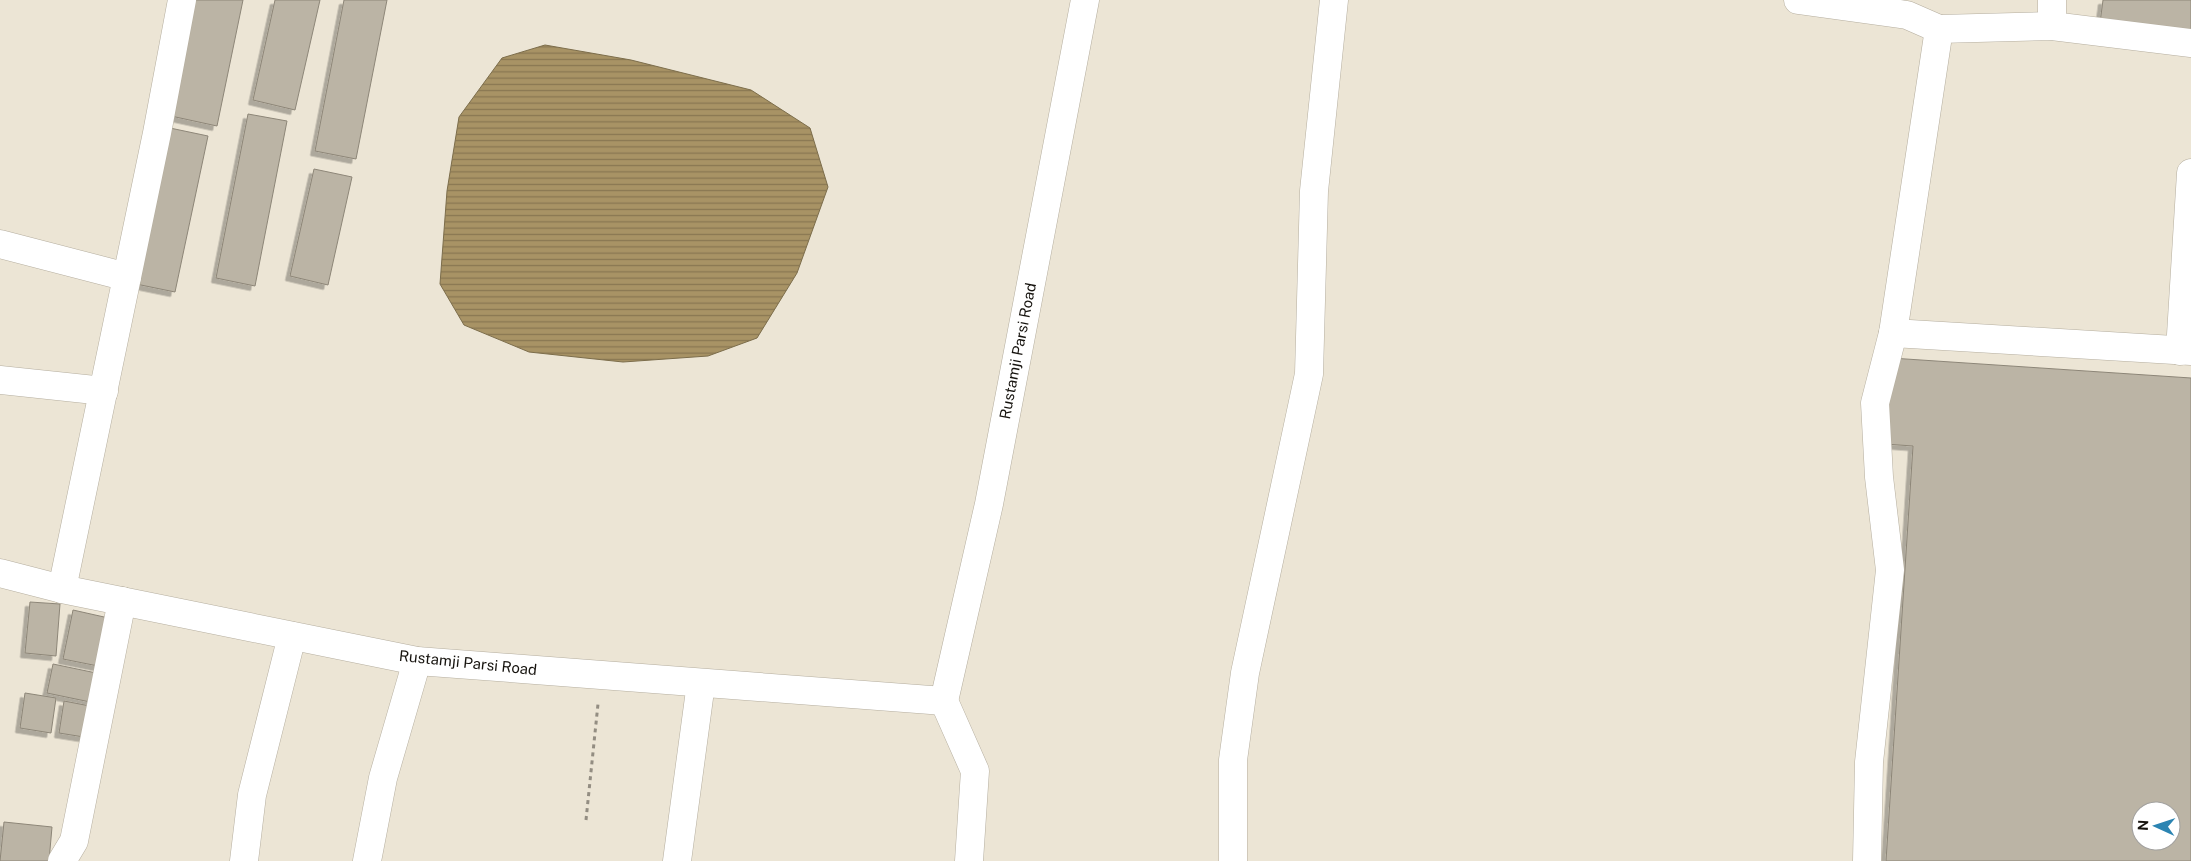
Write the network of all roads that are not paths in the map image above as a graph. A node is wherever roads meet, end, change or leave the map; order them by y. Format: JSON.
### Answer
{"nodes":[{"id":1,"x":182,"y":0,"type":"edge"},
{"id":2,"x":1085,"y":0,"type":"edge"},
{"id":3,"x":1334,"y":0,"type":"edge"},
{"id":4,"x":1798,"y":0,"type":"edge"},
{"id":5,"x":2052,"y":13,"type":"edge"},
{"id":6,"x":1939,"y":29,"type":"junction"},
{"id":7,"x":2191,"y":43,"type":"edge"},
{"id":8,"x":2191,"y":173,"type":"edge"},
{"id":9,"x":0,"y":244,"type":"edge"},
{"id":10,"x":127,"y":277,"type":"junction"},
{"id":11,"x":1893,"y":333,"type":"junction"},
{"id":12,"x":2186,"y":351,"type":"edge"},
{"id":13,"x":0,"y":380,"type":"edge"},
{"id":14,"x":104,"y":390,"type":"junction"},
{"id":15,"x":0,"y":574,"type":"edge"},
{"id":16,"x":62,"y":589,"type":"junction"},
{"id":17,"x":122,"y":602,"type":"junction"},
{"id":18,"x":292,"y":636,"type":"junction"},
{"id":19,"x":417,"y":661,"type":"junction"},
{"id":20,"x":701,"y":683,"type":"junction"},
{"id":21,"x":944,"y":702,"type":"junction"},
{"id":22,"x":62,"y":861,"type":"edge"},
{"id":23,"x":244,"y":861,"type":"edge"},
{"id":24,"x":367,"y":861,"type":"edge"},
{"id":25,"x":677,"y":861,"type":"edge"},
{"id":26,"x":969,"y":861,"type":"edge"},
{"id":27,"x":1234,"y":861,"type":"edge"},
{"id":28,"x":1867,"y":861,"type":"edge"}],
"edges":[{"from":1,"to":10,"type":"street"},
{"from":2,"to":21,"type":"street","name":"Rustamji Parsi Road"},
{"from":3,"to":27,"type":"street"},
{"from":4,"to":6,"type":"street"},
{"from":5,"to":6,"type":"street"},
{"from":5,"to":7,"type":"street"},
{"from":6,"to":11,"type":"street"},
{"from":8,"to":12,"type":"street"},
{"from":9,"to":10,"type":"street"},
{"from":10,"to":14,"type":"street"},
{"from":11,"to":12,"type":"street"},
{"from":11,"to":28,"type":"street"},
{"from":13,"to":14,"type":"street"},
{"from":14,"to":16,"type":"street"},
{"from":15,"to":16,"type":"street","name":"Rustamji Parsi Road"},
{"from":16,"to":17,"type":"street","name":"Rustamji Parsi Road"},
{"from":17,"to":18,"type":"street","name":"Rustamji Parsi Road"},
{"from":17,"to":22,"type":"street"},
{"from":18,"to":19,"type":"street","name":"Rustamji Parsi Road"},
{"from":18,"to":23,"type":"street"},
{"from":19,"to":20,"type":"street","name":"Rustamji Parsi Road"},
{"from":19,"to":24,"type":"street"},
{"from":20,"to":21,"type":"street","name":"Rustamji Parsi Road"},
{"from":20,"to":25,"type":"street"},
{"from":21,"to":26,"type":"street"}]}
